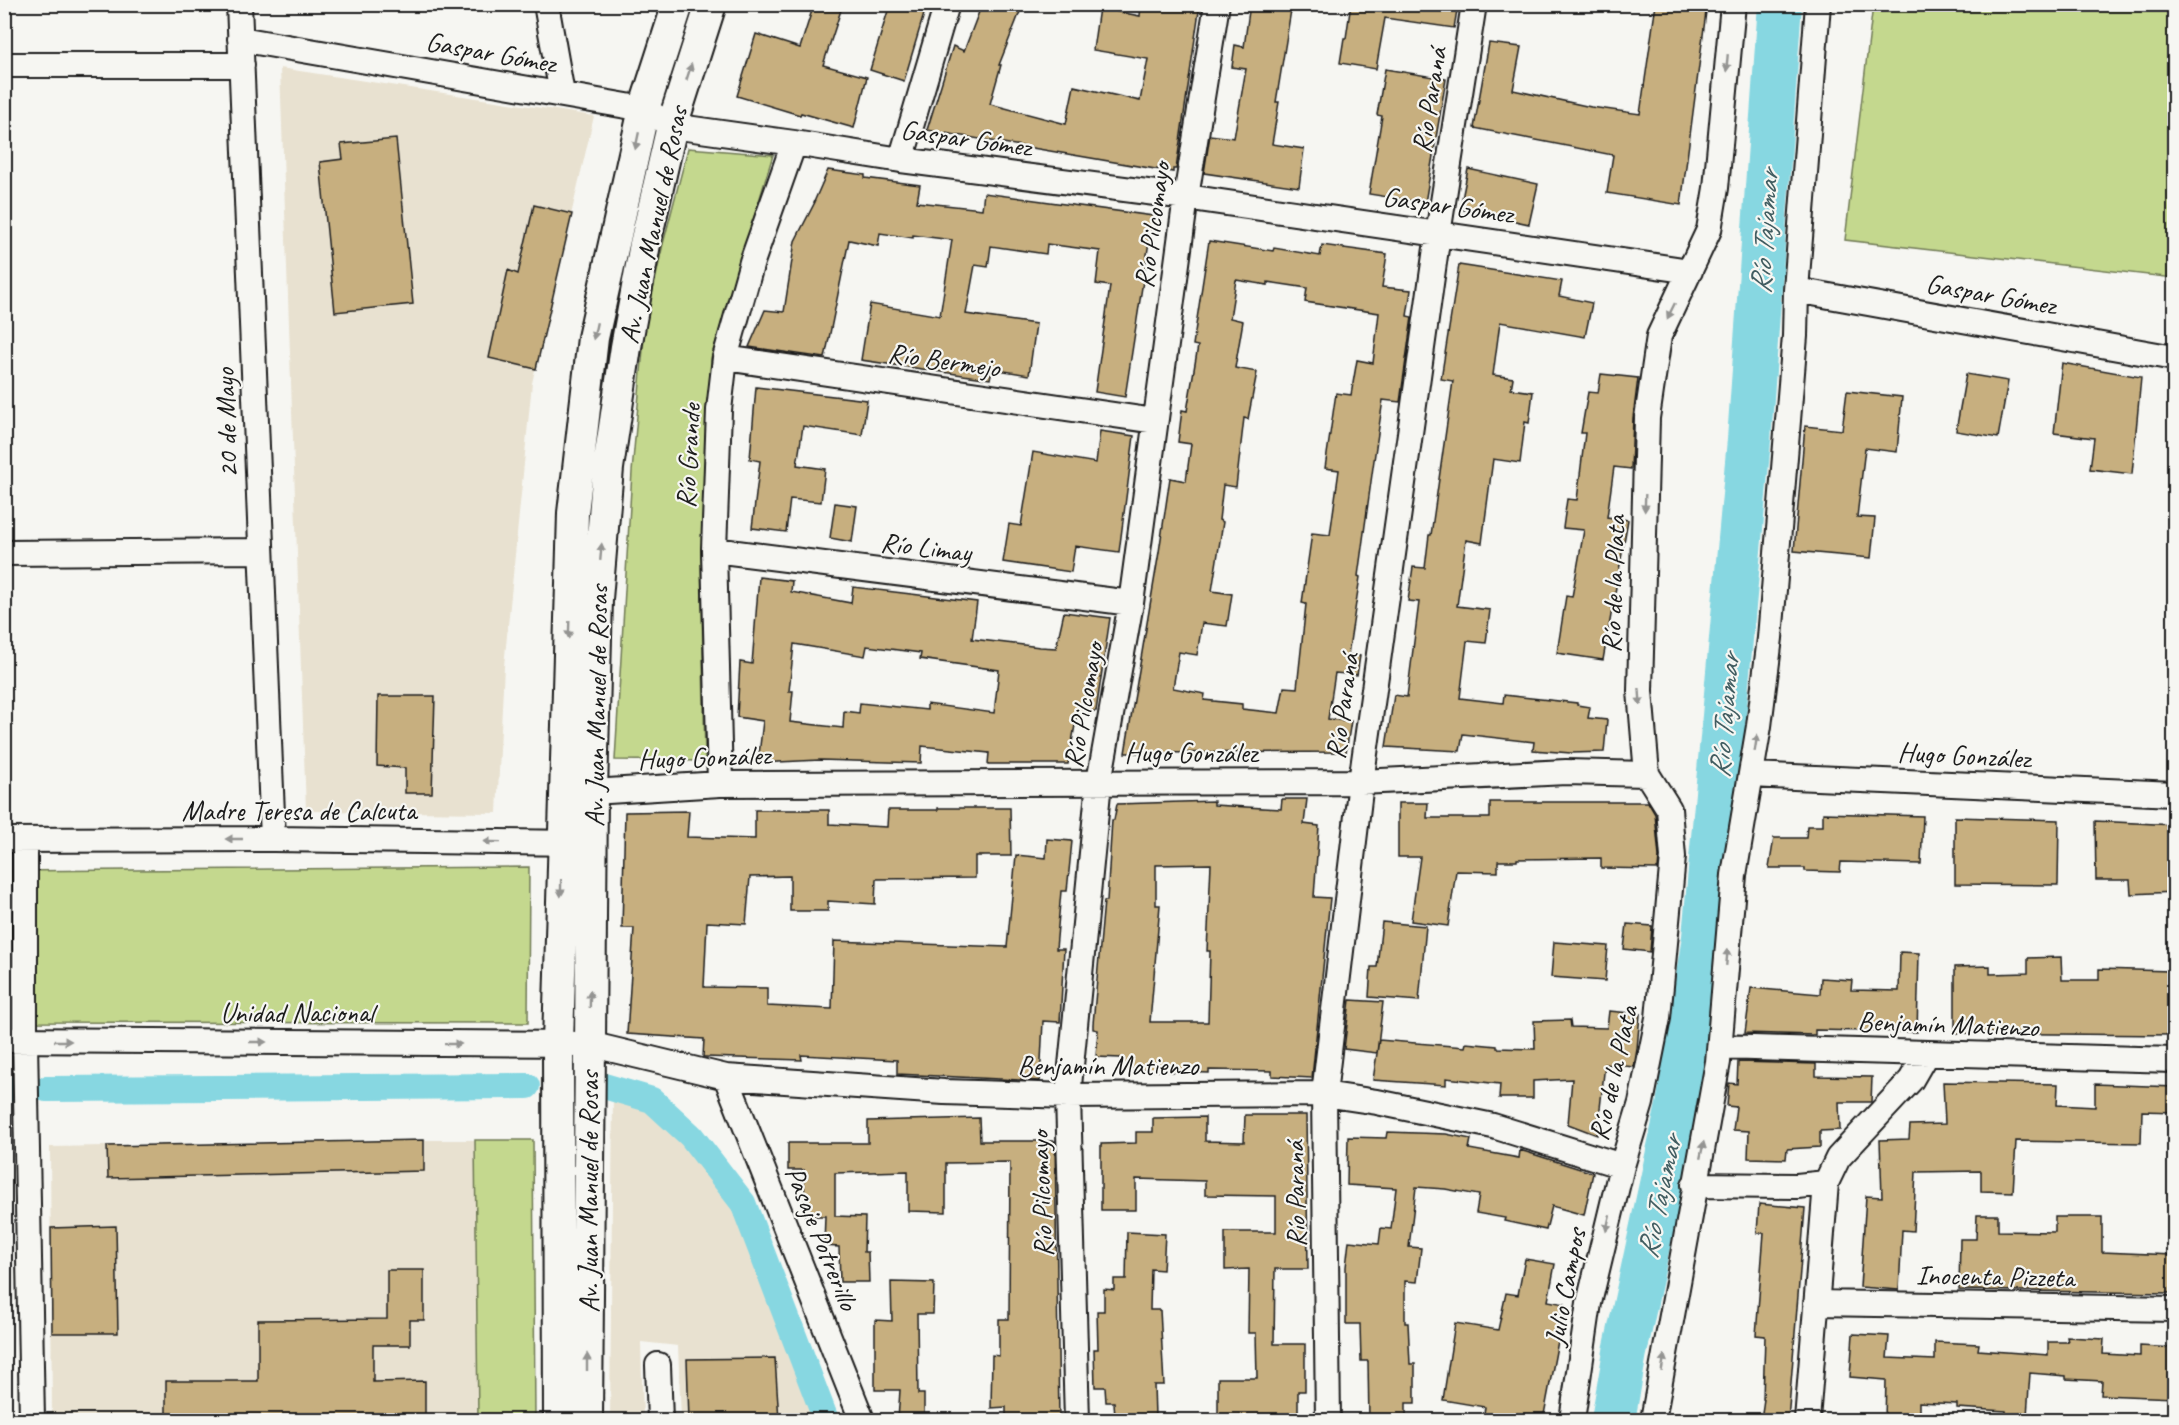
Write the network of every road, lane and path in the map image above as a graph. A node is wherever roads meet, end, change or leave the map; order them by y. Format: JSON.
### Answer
{"nodes":[{"id":1,"x":238,"y":4,"type":"edge"},
{"id":2,"x":546,"y":4,"type":"edge"},
{"id":3,"x":678,"y":4,"type":"edge"},
{"id":4,"x":711,"y":4,"type":"edge"},
{"id":5,"x":947,"y":4,"type":"edge"},
{"id":6,"x":1217,"y":4,"type":"edge"},
{"id":7,"x":1474,"y":4,"type":"edge"},
{"id":8,"x":1733,"y":4,"type":"edge"},
{"id":9,"x":1818,"y":4,"type":"edge"},
{"id":10,"x":240,"y":39,"type":"junction"},
{"id":11,"x":4,"y":65,"type":"edge"},
{"id":12,"x":242,"y":65,"type":"junction"},
{"id":13,"x":562,"y":94,"type":"junction"},
{"id":14,"x":644,"y":109,"type":"junction"},
{"id":15,"x":672,"y":126,"type":"junction"},
{"id":16,"x":794,"y":143,"type":"junction"},
{"id":17,"x":901,"y":160,"type":"junction"},
{"id":18,"x":1186,"y":197,"type":"junction"},
{"id":19,"x":1438,"y":234,"type":"junction"},
{"id":20,"x":1690,"y":271,"type":"junction"},
{"id":21,"x":1796,"y":290,"type":"junction"},
{"id":22,"x":724,"y":358,"type":"junction"},
{"id":23,"x":2175,"y":358,"type":"edge"},
{"id":24,"x":1155,"y":421,"type":"junction"},
{"id":25,"x":714,"y":550,"type":"junction"},
{"id":26,"x":261,"y":551,"type":"junction"},
{"id":27,"x":4,"y":553,"type":"edge"},
{"id":28,"x":1131,"y":603,"type":"junction"},
{"id":29,"x":1647,"y":774,"type":"junction"},
{"id":30,"x":1751,"y":775,"type":"junction"},
{"id":31,"x":1100,"y":782,"type":"junction"},
{"id":32,"x":1361,"y":782,"type":"junction"},
{"id":33,"x":720,"y":784,"type":"junction"},
{"id":34,"x":592,"y":792,"type":"junction"},
{"id":35,"x":2175,"y":794,"type":"edge"},
{"id":36,"x":273,"y":839,"type":"junction"},
{"id":37,"x":15,"y":840,"type":"edge"},
{"id":38,"x":562,"y":842,"type":"junction"},
{"id":39,"x":592,"y":843,"type":"junction"},
{"id":40,"x":15,"y":1040,"type":"edge"},
{"id":41,"x":558,"y":1044,"type":"junction"},
{"id":42,"x":589,"y":1044,"type":"junction"},
{"id":43,"x":1720,"y":1047,"type":"junction"},
{"id":44,"x":1926,"y":1054,"type":"junction"},
{"id":45,"x":2175,"y":1060,"type":"edge"},
{"id":46,"x":726,"y":1077,"type":"junction"},
{"id":47,"x":1324,"y":1094,"type":"junction"},
{"id":48,"x":1068,"y":1096,"type":"junction"},
{"id":49,"x":1622,"y":1166,"type":"junction"},
{"id":50,"x":1826,"y":1183,"type":"junction"},
{"id":51,"x":1694,"y":1185,"type":"junction"},
{"id":52,"x":1816,"y":1303,"type":"junction"},
{"id":53,"x":2175,"y":1309,"type":"edge"},
{"id":54,"x":658,"y":1365,"type":"dead end"},
{"id":55,"x":32,"y":1420,"type":"edge"},
{"id":56,"x":559,"y":1420,"type":"edge"},
{"id":57,"x":587,"y":1420,"type":"edge"},
{"id":58,"x":660,"y":1420,"type":"edge"},
{"id":59,"x":862,"y":1420,"type":"edge"},
{"id":60,"x":1077,"y":1420,"type":"edge"},
{"id":61,"x":1328,"y":1420,"type":"edge"},
{"id":62,"x":1572,"y":1420,"type":"edge"},
{"id":63,"x":1653,"y":1420,"type":"edge"},
{"id":64,"x":1807,"y":1420,"type":"edge"}],
"edges":[{"from":1,"to":10,"type":"street","name":"20 de Mayo"},
{"from":2,"to":13,"type":"street"},
{"from":3,"to":14,"type":"main road","name":"Av. Juan Manuel de Rosas"},
{"from":15,"to":4,"type":"main road","name":"Av. Juan Manuel de Rosas","one_way":true},
{"from":5,"to":17,"type":"street"},
{"from":6,"to":18,"type":"street","name":"Río Pilcomayo"},
{"from":7,"to":19,"type":"street","name":"Río Paraná"},
{"from":8,"to":20,"type":"street","name":"Río de la Plata","one_way":true},
{"from":9,"to":21,"type":"street"},
{"from":10,"to":12,"type":"street","name":"20 de Mayo"},
{"from":10,"to":13,"type":"street","name":"Gaspar Gómez"},
{"from":11,"to":12,"type":"street"},
{"from":12,"to":26,"type":"street","name":"20 de Mayo"},
{"from":13,"to":14,"type":"street","name":"Gaspar Gómez"},
{"from":14,"to":15,"type":"street","name":"Gaspar Gómez"},
{"from":14,"to":38,"type":"main road","name":"Av. Juan Manuel de Rosas","one_way":true},
{"from":15,"to":16,"type":"street","name":"Gaspar Gómez"},
{"from":34,"to":15,"type":"main road","name":"Av. Juan Manuel de Rosas","one_way":true},
{"from":16,"to":17,"type":"street","name":"Gaspar Gómez"},
{"from":16,"to":22,"type":"street","name":"Río Grande"},
{"from":17,"to":18,"type":"street","name":"Gaspar Gómez"},
{"from":18,"to":19,"type":"street","name":"Gaspar Gómez"},
{"from":18,"to":24,"type":"street","name":"Río Pilcomayo"},
{"from":19,"to":20,"type":"street","name":"Gaspar Gómez"},
{"from":19,"to":32,"type":"street","name":"Río Paraná"},
{"from":20,"to":29,"type":"street","name":"Río de la Plata","one_way":true},
{"from":21,"to":23,"type":"street","name":"Gaspar Gómez"},
{"from":30,"to":21,"type":"street","one_way":true},
{"from":22,"to":24,"type":"street","name":"Río Bermejo"},
{"from":22,"to":25,"type":"street","name":"Río Grande"},
{"from":24,"to":28,"type":"street","name":"Río Pilcomayo"},
{"from":25,"to":28,"type":"street","name":"Río Limay"},
{"from":25,"to":33,"type":"street","name":"Río Grande"},
{"from":26,"to":27,"type":"street"},
{"from":26,"to":36,"type":"street","name":"20 de Mayo"},
{"from":28,"to":31,"type":"street","name":"Río Pilcomayo"},
{"from":29,"to":32,"type":"street","name":"Hugo González"},
{"from":29,"to":49,"type":"street","name":"Río de la Plata"},
{"from":30,"to":35,"type":"street","name":"Hugo González"},
{"from":43,"to":30,"type":"street","one_way":true},
{"from":31,"to":32,"type":"street","name":"Hugo González"},
{"from":31,"to":33,"type":"street","name":"Hugo González"},
{"from":31,"to":48,"type":"street","name":"Río Pilcomayo"},
{"from":32,"to":47,"type":"street","name":"Río Paraná"},
{"from":33,"to":34,"type":"street","name":"Hugo González"},
{"from":34,"to":39,"type":"main road","name":"Av. Juan Manuel de Rosas"},
{"from":36,"to":37,"type":"street","name":"Madre Teresa de Calcuta","one_way":true},
{"from":38,"to":36,"type":"street","name":"Madre Teresa de Calcuta","one_way":true},
{"from":37,"to":40,"type":"street"},
{"from":38,"to":39,"type":"street","name":"Madre Teresa de Calcuta"},
{"from":38,"to":41,"type":"main road","name":"Av. Juan Manuel de Rosas","one_way":true},
{"from":42,"to":39,"type":"main road","name":"Av. Juan Manuel de Rosas","one_way":true},
{"from":40,"to":41,"type":"street","name":"Unidad Nacional","one_way":true},
{"from":40,"to":55,"type":"street"},
{"from":41,"to":42,"type":"street","name":"Unidad Nacional"},
{"from":41,"to":56,"type":"main road","name":"Av. Juan Manuel de Rosas"},
{"from":42,"to":46,"type":"street","name":"Benjamín Matienzo"},
{"from":57,"to":42,"type":"main road","name":"Av. Juan Manuel de Rosas","one_way":true},
{"from":43,"to":44,"type":"street","name":"Benjamín Matienzo"},
{"from":51,"to":43,"type":"street","one_way":true},
{"from":44,"to":45,"type":"street","name":"Benjamín Matienzo"},
{"from":44,"to":50,"type":"street"},
{"from":46,"to":48,"type":"street","name":"Benjamín Matienzo"},
{"from":46,"to":59,"type":"street","name":"Pasaje Potrerillo"},
{"from":47,"to":48,"type":"street","name":"Benjamín Matienzo"},
{"from":47,"to":49,"type":"street","name":"Benjamín Matienzo"},
{"from":47,"to":61,"type":"street","name":"Río Paraná"},
{"from":48,"to":60,"type":"street","name":"Río Pilcomayo"},
{"from":49,"to":62,"type":"street","name":"Julio Campos","one_way":true},
{"from":50,"to":51,"type":"street"},
{"from":50,"to":52,"type":"street"},
{"from":63,"to":51,"type":"street","one_way":true},
{"from":52,"to":53,"type":"street","name":"Inocenta Pizzeta"},
{"from":52,"to":64,"type":"street"},
{"from":54,"to":58,"type":"street"}]}
